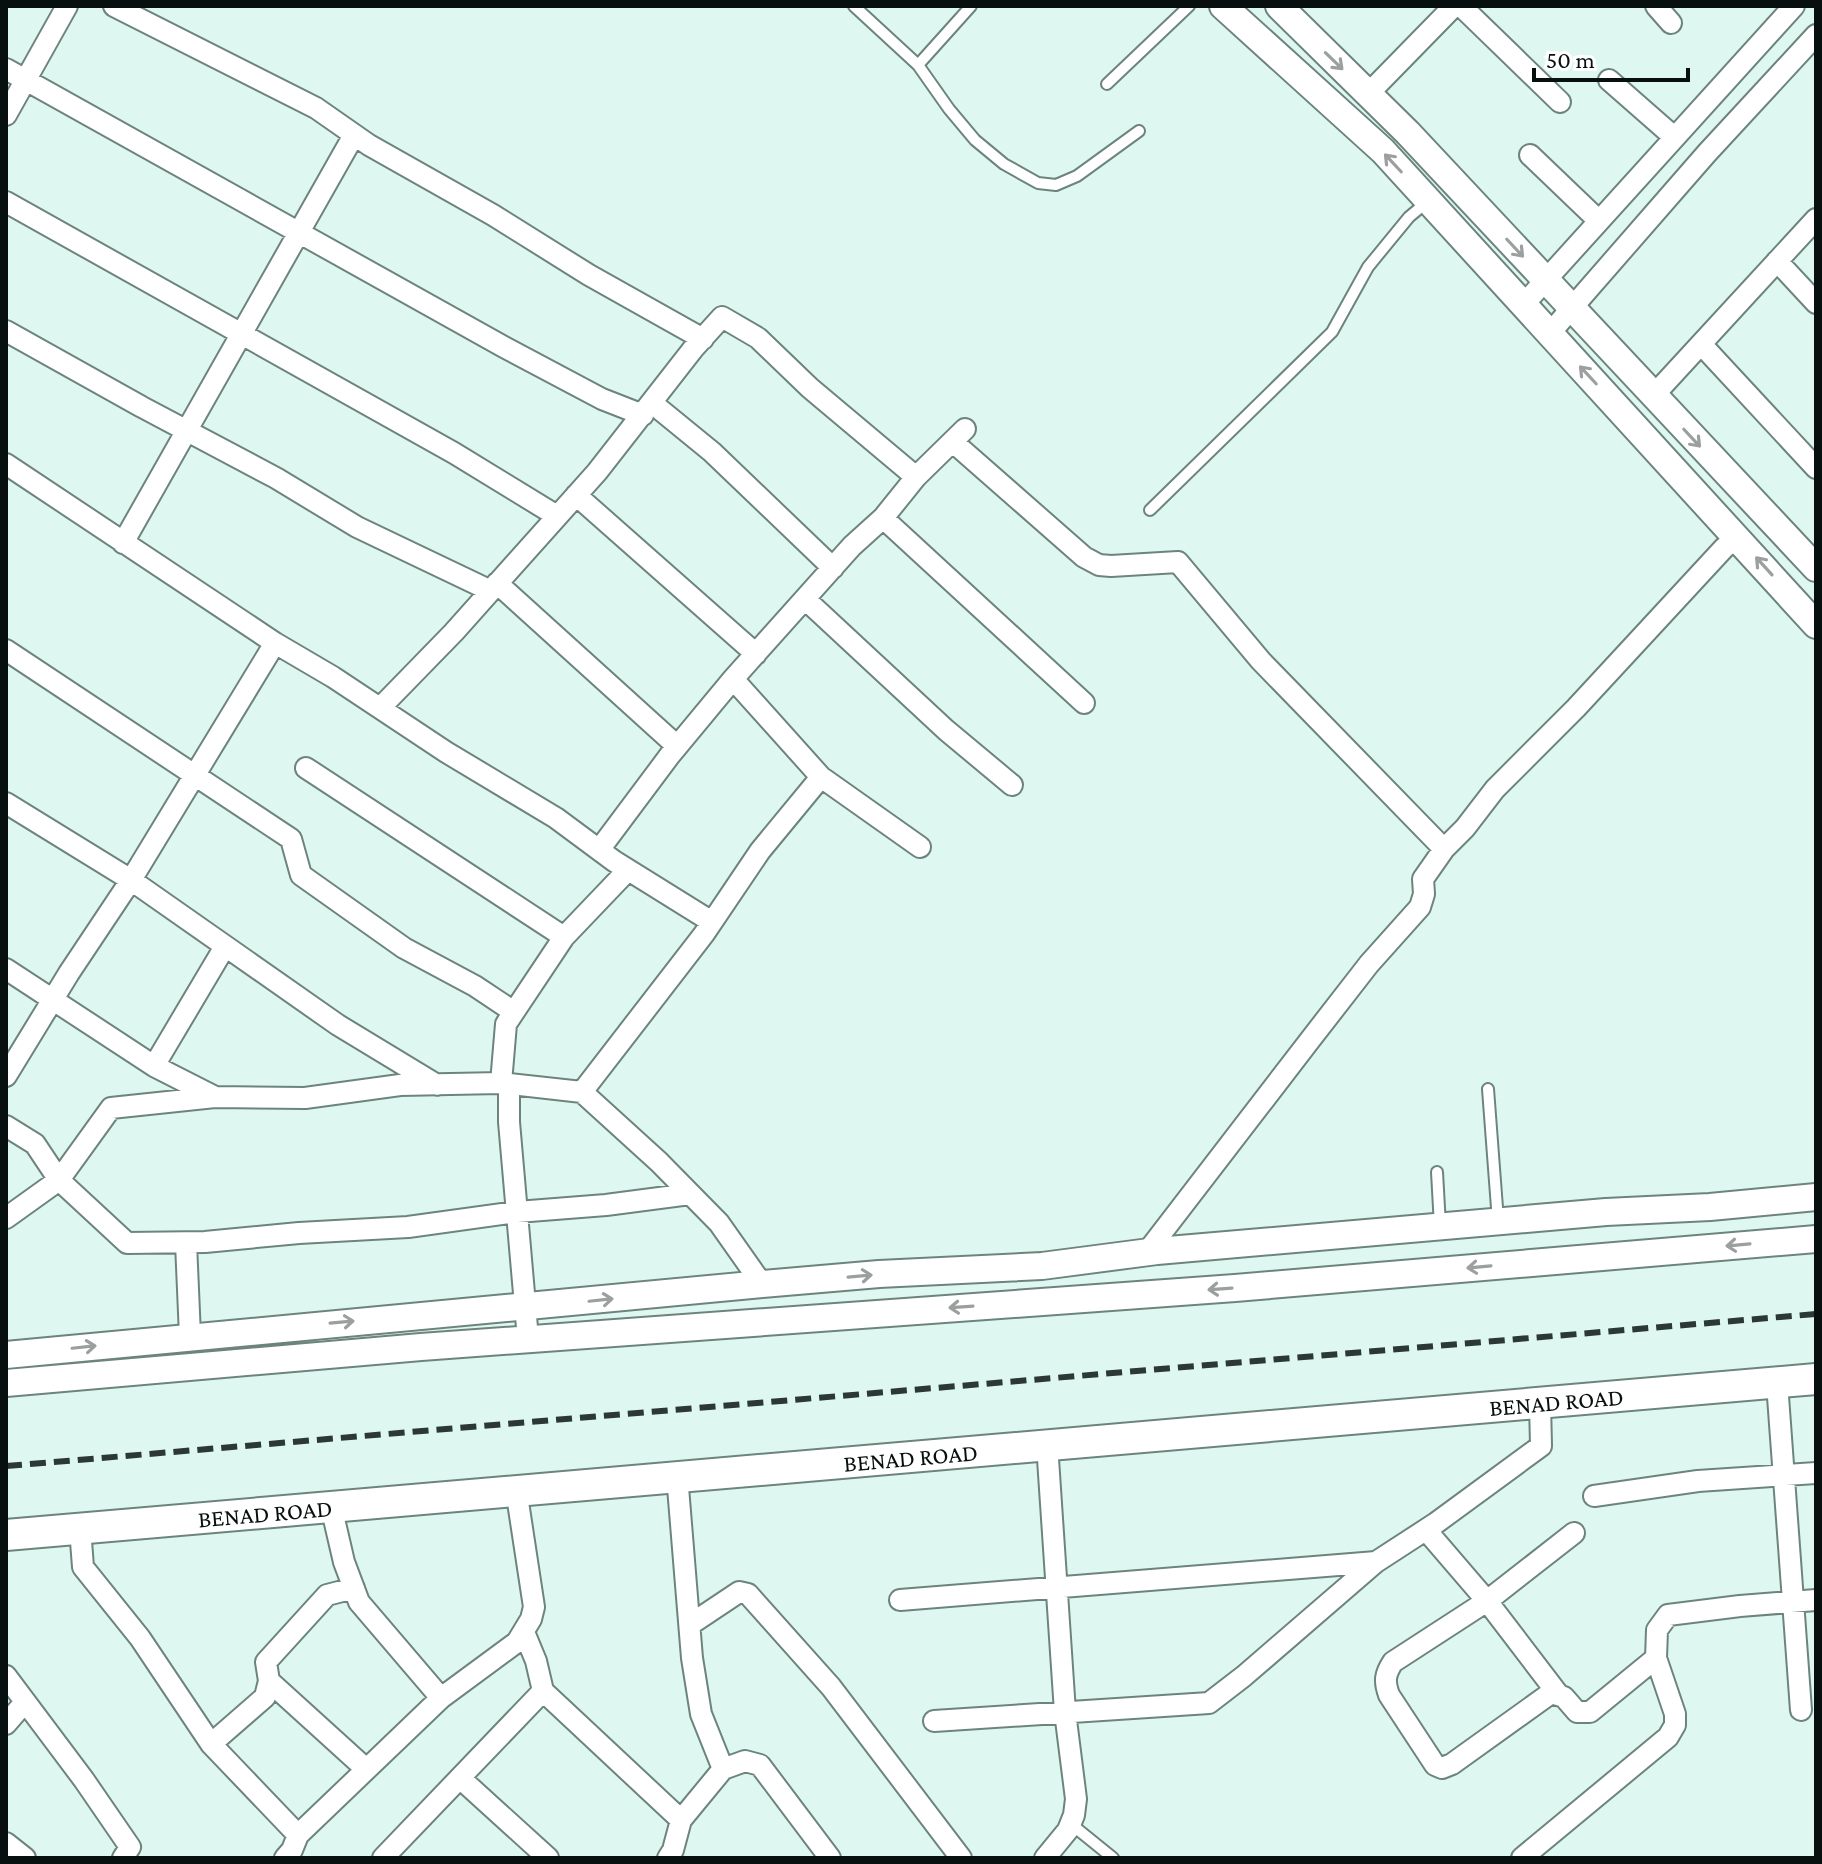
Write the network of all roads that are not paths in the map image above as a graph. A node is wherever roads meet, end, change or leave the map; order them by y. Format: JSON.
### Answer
{"nodes":[{"id":1,"x":67,"y":6,"type":"edge"},
{"id":2,"x":114,"y":6,"type":"edge"},
{"id":3,"x":854,"y":6,"type":"edge"},
{"id":4,"x":971,"y":6,"type":"edge"},
{"id":5,"x":1189,"y":6,"type":"edge"},
{"id":6,"x":1223,"y":6,"type":"edge"},
{"id":7,"x":1279,"y":6,"type":"edge"},
{"id":8,"x":1454,"y":6,"type":"edge"},
{"id":9,"x":1461,"y":6,"type":"edge"},
{"id":10,"x":1656,"y":6,"type":"edge"},
{"id":11,"x":1794,"y":6,"type":"edge"},
{"id":12,"x":1671,"y":23,"type":"dead end"},
{"id":13,"x":1816,"y":35,"type":"edge"},
{"id":14,"x":918,"y":65,"type":"junction"},
{"id":15,"x":6,"y":69,"type":"edge"},
{"id":16,"x":25,"y":79,"type":"junction"},
{"id":17,"x":1609,"y":80,"type":"dead end"},
{"id":18,"x":1107,"y":84,"type":"dead end"},
{"id":19,"x":1368,"y":94,"type":"junction"},
{"id":20,"x":1560,"y":102,"type":"dead end"},
{"id":21,"x":6,"y":115,"type":"edge"},
{"id":22,"x":1390,"y":115,"type":"junction"},
{"id":23,"x":1139,"y":131,"type":"dead end"},
{"id":24,"x":354,"y":135,"type":"junction"},
{"id":25,"x":1367,"y":137,"type":"junction"},
{"id":26,"x":1674,"y":137,"type":"junction"},
{"id":27,"x":1530,"y":155,"type":"dead end"},
{"id":28,"x":1429,"y":201,"type":"junction"},
{"id":29,"x":6,"y":202,"type":"edge"},
{"id":30,"x":1816,"y":219,"type":"edge"},
{"id":31,"x":1599,"y":221,"type":"junction"},
{"id":32,"x":299,"y":232,"type":"junction"},
{"id":33,"x":1777,"y":261,"type":"junction"},
{"id":34,"x":1546,"y":282,"type":"junction"},
{"id":35,"x":1816,"y":303,"type":"edge"},
{"id":36,"x":1524,"y":304,"type":"junction"},
{"id":37,"x":1571,"y":309,"type":"junction"},
{"id":38,"x":6,"y":331,"type":"edge"},
{"id":39,"x":241,"y":332,"type":"junction"},
{"id":40,"x":1550,"y":333,"type":"junction"},
{"id":41,"x":703,"y":339,"type":"junction"},
{"id":42,"x":1701,"y":344,"type":"junction"},
{"id":43,"x":1653,"y":396,"type":"junction"},
{"id":44,"x":647,"y":409,"type":"junction"},
{"id":45,"x":186,"y":429,"type":"junction"},
{"id":46,"x":6,"y":464,"type":"edge"},
{"id":47,"x":1816,"y":468,"type":"edge"},
{"id":48,"x":916,"y":477,"type":"junction"},
{"id":49,"x":576,"y":495,"type":"junction"},
{"id":50,"x":1150,"y":510,"type":"dead end"},
{"id":51,"x":557,"y":516,"type":"junction"},
{"id":52,"x":883,"y":518,"type":"junction"},
{"id":53,"x":1738,"y":537,"type":"junction"},
{"id":54,"x":123,"y":543,"type":"junction"},
{"id":55,"x":833,"y":568,"type":"junction"},
{"id":56,"x":1816,"y":568,"type":"edge"},
{"id":57,"x":494,"y":587,"type":"junction"},
{"id":58,"x":805,"y":599,"type":"junction"},
{"id":59,"x":1816,"y":625,"type":"edge"},
{"id":60,"x":275,"y":643,"type":"junction"},
{"id":61,"x":6,"y":650,"type":"edge"},
{"id":62,"x":756,"y":654,"type":"junction"},
{"id":63,"x":733,"y":679,"type":"junction"},
{"id":64,"x":1084,"y":703,"type":"dead end"},
{"id":65,"x":380,"y":708,"type":"junction"},
{"id":66,"x":677,"y":746,"type":"junction"},
{"id":67,"x":306,"y":768,"type":"dead end"},
{"id":68,"x":194,"y":775,"type":"junction"},
{"id":69,"x":821,"y":777,"type":"junction"},
{"id":70,"x":1012,"y":785,"type":"dead end"},
{"id":71,"x":6,"y":803,"type":"edge"},
{"id":72,"x":920,"y":847,"type":"dead end"},
{"id":73,"x":1444,"y":849,"type":"junction"},
{"id":74,"x":599,"y":850,"type":"junction"},
{"id":75,"x":628,"y":870,"type":"junction"},
{"id":76,"x":131,"y":880,"type":"junction"},
{"id":77,"x":712,"y":922,"type":"junction"},
{"id":78,"x":564,"y":937,"type":"junction"},
{"id":79,"x":224,"y":948,"type":"junction"},
{"id":80,"x":6,"y":969,"type":"edge"},
{"id":81,"x":54,"y":999,"type":"junction"},
{"id":82,"x":514,"y":1012,"type":"junction"},
{"id":83,"x":154,"y":1066,"type":"junction"},
{"id":84,"x":6,"y":1076,"type":"edge"},
{"id":85,"x":505,"y":1083,"type":"junction"},
{"id":86,"x":437,"y":1085,"type":"junction"},
{"id":87,"x":1488,"y":1089,"type":"dead end"},
{"id":88,"x":582,"y":1092,"type":"junction"},
{"id":89,"x":215,"y":1097,"type":"junction"},
{"id":90,"x":6,"y":1126,"type":"edge"},
{"id":91,"x":1437,"y":1172,"type":"dead end"},
{"id":92,"x":59,"y":1180,"type":"junction"},
{"id":93,"x":690,"y":1194,"type":"junction"},
{"id":94,"x":1816,"y":1197,"type":"edge"},
{"id":95,"x":517,"y":1212,"type":"junction"},
{"id":96,"x":6,"y":1218,"type":"edge"},
{"id":97,"x":1498,"y":1223,"type":"junction"},
{"id":98,"x":1440,"y":1228,"type":"junction"},
{"id":99,"x":1816,"y":1239,"type":"edge"},
{"id":100,"x":186,"y":1243,"type":"junction"},
{"id":101,"x":1147,"y":1252,"type":"junction"},
{"id":102,"x":762,"y":1284,"type":"junction"},
{"id":103,"x":527,"y":1307,"type":"junction"},
{"id":104,"x":190,"y":1336,"type":"junction"},
{"id":105,"x":528,"y":1339,"type":"junction"},
{"id":106,"x":6,"y":1355,"type":"edge"},
{"id":107,"x":1816,"y":1379,"type":"edge"},
{"id":108,"x":6,"y":1383,"type":"edge"},
{"id":109,"x":1777,"y":1383,"type":"junction"},
{"id":110,"x":1540,"y":1403,"type":"junction"},
{"id":111,"x":1047,"y":1444,"type":"junction"},
{"id":112,"x":1816,"y":1473,"type":"edge"},
{"id":113,"x":677,"y":1475,"type":"junction"},
{"id":114,"x":1784,"y":1475,"type":"junction"},
{"id":115,"x":516,"y":1489,"type":"junction"},
{"id":116,"x":1594,"y":1496,"type":"dead end"},
{"id":117,"x":331,"y":1506,"type":"junction"},
{"id":118,"x":80,"y":1528,"type":"junction"},
{"id":119,"x":1426,"y":1530,"type":"junction"},
{"id":120,"x":1574,"y":1533,"type":"dead end"},
{"id":121,"x":6,"y":1535,"type":"edge"},
{"id":122,"x":1376,"y":1562,"type":"junction"},
{"id":123,"x":1056,"y":1586,"type":"junction"},
{"id":124,"x":354,"y":1588,"type":"junction"},
{"id":125,"x":900,"y":1600,"type":"dead end"},
{"id":126,"x":1816,"y":1600,"type":"edge"},
{"id":127,"x":1487,"y":1601,"type":"junction"},
{"id":128,"x":1793,"y":1602,"type":"junction"},
{"id":129,"x":691,"y":1624,"type":"junction"},
{"id":130,"x":524,"y":1632,"type":"junction"},
{"id":131,"x":1656,"y":1658,"type":"junction"},
{"id":132,"x":6,"y":1676,"type":"edge"},
{"id":133,"x":269,"y":1681,"type":"junction"},
{"id":134,"x":543,"y":1691,"type":"junction"},
{"id":135,"x":1558,"y":1694,"type":"junction"},
{"id":136,"x":441,"y":1698,"type":"junction"},
{"id":137,"x":25,"y":1702,"type":"junction"},
{"id":138,"x":1801,"y":1710,"type":"dead end"},
{"id":139,"x":1065,"y":1712,"type":"junction"},
{"id":140,"x":934,"y":1721,"type":"dead end"},
{"id":141,"x":6,"y":1724,"type":"edge"},
{"id":142,"x":211,"y":1744,"type":"junction"},
{"id":143,"x":366,"y":1769,"type":"junction"},
{"id":144,"x":723,"y":1769,"type":"junction"},
{"id":145,"x":460,"y":1778,"type":"junction"},
{"id":146,"x":681,"y":1820,"type":"junction"},
{"id":147,"x":1071,"y":1824,"type":"junction"},
{"id":148,"x":298,"y":1835,"type":"junction"},
{"id":149,"x":6,"y":1843,"type":"edge"},
{"id":150,"x":131,"y":1854,"type":"edge"},
{"id":151,"x":674,"y":1855,"type":"edge"},
{"id":152,"x":386,"y":1857,"type":"edge"},
{"id":153,"x":25,"y":1858,"type":"edge"},
{"id":154,"x":285,"y":1858,"type":"edge"},
{"id":155,"x":548,"y":1858,"type":"edge"},
{"id":156,"x":830,"y":1858,"type":"edge"},
{"id":157,"x":961,"y":1858,"type":"edge"},
{"id":158,"x":1045,"y":1858,"type":"edge"},
{"id":159,"x":1113,"y":1858,"type":"edge"},
{"id":160,"x":1522,"y":1858,"type":"edge"}],
"edges":[{"from":1,"to":16,"type":"street"},
{"from":2,"to":24,"type":"street"},
{"from":3,"to":14,"type":"lane"},
{"from":4,"to":14,"type":"lane"},
{"from":5,"to":18,"type":"lane"},
{"from":6,"to":25,"type":"street"},
{"from":7,"to":19,"type":"street","one_way":true},
{"from":8,"to":19,"type":"street"},
{"from":9,"to":20,"type":"street"},
{"from":10,"to":12,"type":"street"},
{"from":11,"to":26,"type":"street"},
{"from":13,"to":37,"type":"street"},
{"from":14,"to":23,"type":"lane"},
{"from":15,"to":16,"type":"street"},
{"from":16,"to":21,"type":"street"},
{"from":16,"to":32,"type":"street"},
{"from":17,"to":26,"type":"street"},
{"from":19,"to":22,"type":"street"},
{"from":22,"to":25,"type":"street"},
{"from":22,"to":34,"type":"street","one_way":true},
{"from":24,"to":32,"type":"street"},
{"from":24,"to":41,"type":"street"},
{"from":28,"to":25,"type":"street","one_way":true},
{"from":26,"to":31,"type":"street"},
{"from":27,"to":31,"type":"street"},
{"from":28,"to":36,"type":"street"},
{"from":28,"to":50,"type":"lane"},
{"from":29,"to":39,"type":"street"},
{"from":30,"to":33,"type":"street"},
{"from":31,"to":34,"type":"street"},
{"from":32,"to":39,"type":"street"},
{"from":32,"to":44,"type":"street"},
{"from":33,"to":35,"type":"street"},
{"from":33,"to":42,"type":"street"},
{"from":34,"to":36,"type":"street"},
{"from":34,"to":37,"type":"street"},
{"from":36,"to":40,"type":"street"},
{"from":37,"to":40,"type":"street"},
{"from":37,"to":43,"type":"street"},
{"from":38,"to":45,"type":"street"},
{"from":39,"to":45,"type":"street"},
{"from":39,"to":51,"type":"street"},
{"from":53,"to":40,"type":"street","one_way":true},
{"from":41,"to":44,"type":"street"},
{"from":41,"to":48,"type":"street"},
{"from":42,"to":43,"type":"street"},
{"from":42,"to":47,"type":"street"},
{"from":43,"to":56,"type":"street","one_way":true},
{"from":44,"to":49,"type":"street"},
{"from":44,"to":55,"type":"street"},
{"from":45,"to":54,"type":"street"},
{"from":45,"to":57,"type":"street"},
{"from":46,"to":54,"type":"street"},
{"from":48,"to":52,"type":"street"},
{"from":48,"to":73,"type":"street"},
{"from":49,"to":51,"type":"street"},
{"from":49,"to":62,"type":"street"},
{"from":51,"to":57,"type":"street"},
{"from":52,"to":55,"type":"street"},
{"from":52,"to":64,"type":"street"},
{"from":59,"to":53,"type":"street","one_way":true},
{"from":53,"to":73,"type":"street"},
{"from":54,"to":60,"type":"street"},
{"from":55,"to":58,"type":"street"},
{"from":57,"to":65,"type":"street"},
{"from":57,"to":66,"type":"street"},
{"from":58,"to":62,"type":"street"},
{"from":58,"to":70,"type":"street"},
{"from":60,"to":65,"type":"street"},
{"from":60,"to":68,"type":"street"},
{"from":61,"to":68,"type":"street"},
{"from":62,"to":63,"type":"street"},
{"from":63,"to":66,"type":"street"},
{"from":63,"to":69,"type":"street"},
{"from":65,"to":74,"type":"street"},
{"from":66,"to":74,"type":"street"},
{"from":67,"to":78,"type":"street"},
{"from":68,"to":76,"type":"street"},
{"from":68,"to":82,"type":"street"},
{"from":69,"to":72,"type":"street"},
{"from":69,"to":77,"type":"street"},
{"from":71,"to":76,"type":"street"},
{"from":73,"to":101,"type":"street"},
{"from":74,"to":75,"type":"street"},
{"from":75,"to":77,"type":"street"},
{"from":75,"to":78,"type":"street"},
{"from":76,"to":79,"type":"street"},
{"from":76,"to":81,"type":"street"},
{"from":77,"to":88,"type":"street"},
{"from":78,"to":82,"type":"street"},
{"from":79,"to":83,"type":"street"},
{"from":79,"to":86,"type":"street"},
{"from":80,"to":81,"type":"street"},
{"from":81,"to":83,"type":"street"},
{"from":81,"to":84,"type":"street"},
{"from":82,"to":85,"type":"street"},
{"from":83,"to":89,"type":"street"},
{"from":85,"to":86,"type":"street"},
{"from":85,"to":88,"type":"street"},
{"from":85,"to":95,"type":"street"},
{"from":86,"to":89,"type":"street"},
{"from":87,"to":97,"type":"lane"},
{"from":88,"to":93,"type":"street"},
{"from":89,"to":92,"type":"street"},
{"from":90,"to":92,"type":"street"},
{"from":91,"to":98,"type":"lane"},
{"from":92,"to":96,"type":"street"},
{"from":92,"to":100,"type":"street"},
{"from":93,"to":95,"type":"street"},
{"from":93,"to":102,"type":"street"},
{"from":94,"to":97,"type":"street"},
{"from":95,"to":100,"type":"street"},
{"from":95,"to":103,"type":"street"},
{"from":97,"to":98,"type":"street"},
{"from":98,"to":101,"type":"street"},
{"from":99,"to":105,"type":"street","one_way":true},
{"from":100,"to":104,"type":"street"},
{"from":102,"to":101,"type":"street","one_way":true},
{"from":103,"to":102,"type":"street","one_way":true},
{"from":104,"to":103,"type":"street","one_way":true},
{"from":103,"to":105,"type":"street"},
{"from":106,"to":104,"type":"street","one_way":true},
{"from":105,"to":108,"type":"street"},
{"from":107,"to":109,"type":"main road","name":"BENAD ROAD"},
{"from":109,"to":110,"type":"main road","name":"BENAD ROAD"},
{"from":109,"to":114,"type":"street"},
{"from":110,"to":111,"type":"main road","name":"BENAD ROAD"},
{"from":110,"to":119,"type":"street"},
{"from":111,"to":113,"type":"main road","name":"BENAD ROAD"},
{"from":111,"to":123,"type":"street"},
{"from":112,"to":114,"type":"street"},
{"from":113,"to":115,"type":"main road","name":"BENAD ROAD"},
{"from":113,"to":129,"type":"street"},
{"from":114,"to":116,"type":"street"},
{"from":114,"to":128,"type":"street"},
{"from":115,"to":117,"type":"main road","name":"BENAD ROAD"},
{"from":115,"to":130,"type":"street"},
{"from":117,"to":118,"type":"main road","name":"BENAD ROAD"},
{"from":117,"to":124,"type":"street"},
{"from":118,"to":121,"type":"main road","name":"BENAD ROAD"},
{"from":118,"to":142,"type":"street"},
{"from":119,"to":122,"type":"street"},
{"from":119,"to":127,"type":"street"},
{"from":120,"to":127,"type":"street"},
{"from":122,"to":123,"type":"street"},
{"from":122,"to":139,"type":"street"},
{"from":123,"to":125,"type":"street"},
{"from":123,"to":139,"type":"street"},
{"from":124,"to":133,"type":"street"},
{"from":124,"to":136,"type":"street"},
{"from":126,"to":128,"type":"street"},
{"from":127,"to":135,"type":"street"},
{"from":127,"to":135,"type":"street"},
{"from":128,"to":131,"type":"street"},
{"from":128,"to":138,"type":"street"},
{"from":129,"to":144,"type":"street"},
{"from":129,"to":157,"type":"street"},
{"from":130,"to":134,"type":"street"},
{"from":130,"to":136,"type":"street"},
{"from":131,"to":135,"type":"street"},
{"from":131,"to":160,"type":"street"},
{"from":132,"to":137,"type":"street"},
{"from":133,"to":142,"type":"street"},
{"from":133,"to":143,"type":"street"},
{"from":134,"to":145,"type":"street"},
{"from":134,"to":146,"type":"street"},
{"from":136,"to":143,"type":"street"},
{"from":137,"to":141,"type":"street"},
{"from":137,"to":150,"type":"street"},
{"from":139,"to":140,"type":"street"},
{"from":139,"to":147,"type":"street"},
{"from":142,"to":148,"type":"street"},
{"from":143,"to":148,"type":"street"},
{"from":144,"to":146,"type":"street"},
{"from":144,"to":156,"type":"street"},
{"from":145,"to":152,"type":"street"},
{"from":145,"to":155,"type":"street"},
{"from":146,"to":151,"type":"street"},
{"from":147,"to":158,"type":"street"},
{"from":147,"to":159,"type":"lane"},
{"from":148,"to":154,"type":"street"},
{"from":149,"to":153,"type":"street"}]}
